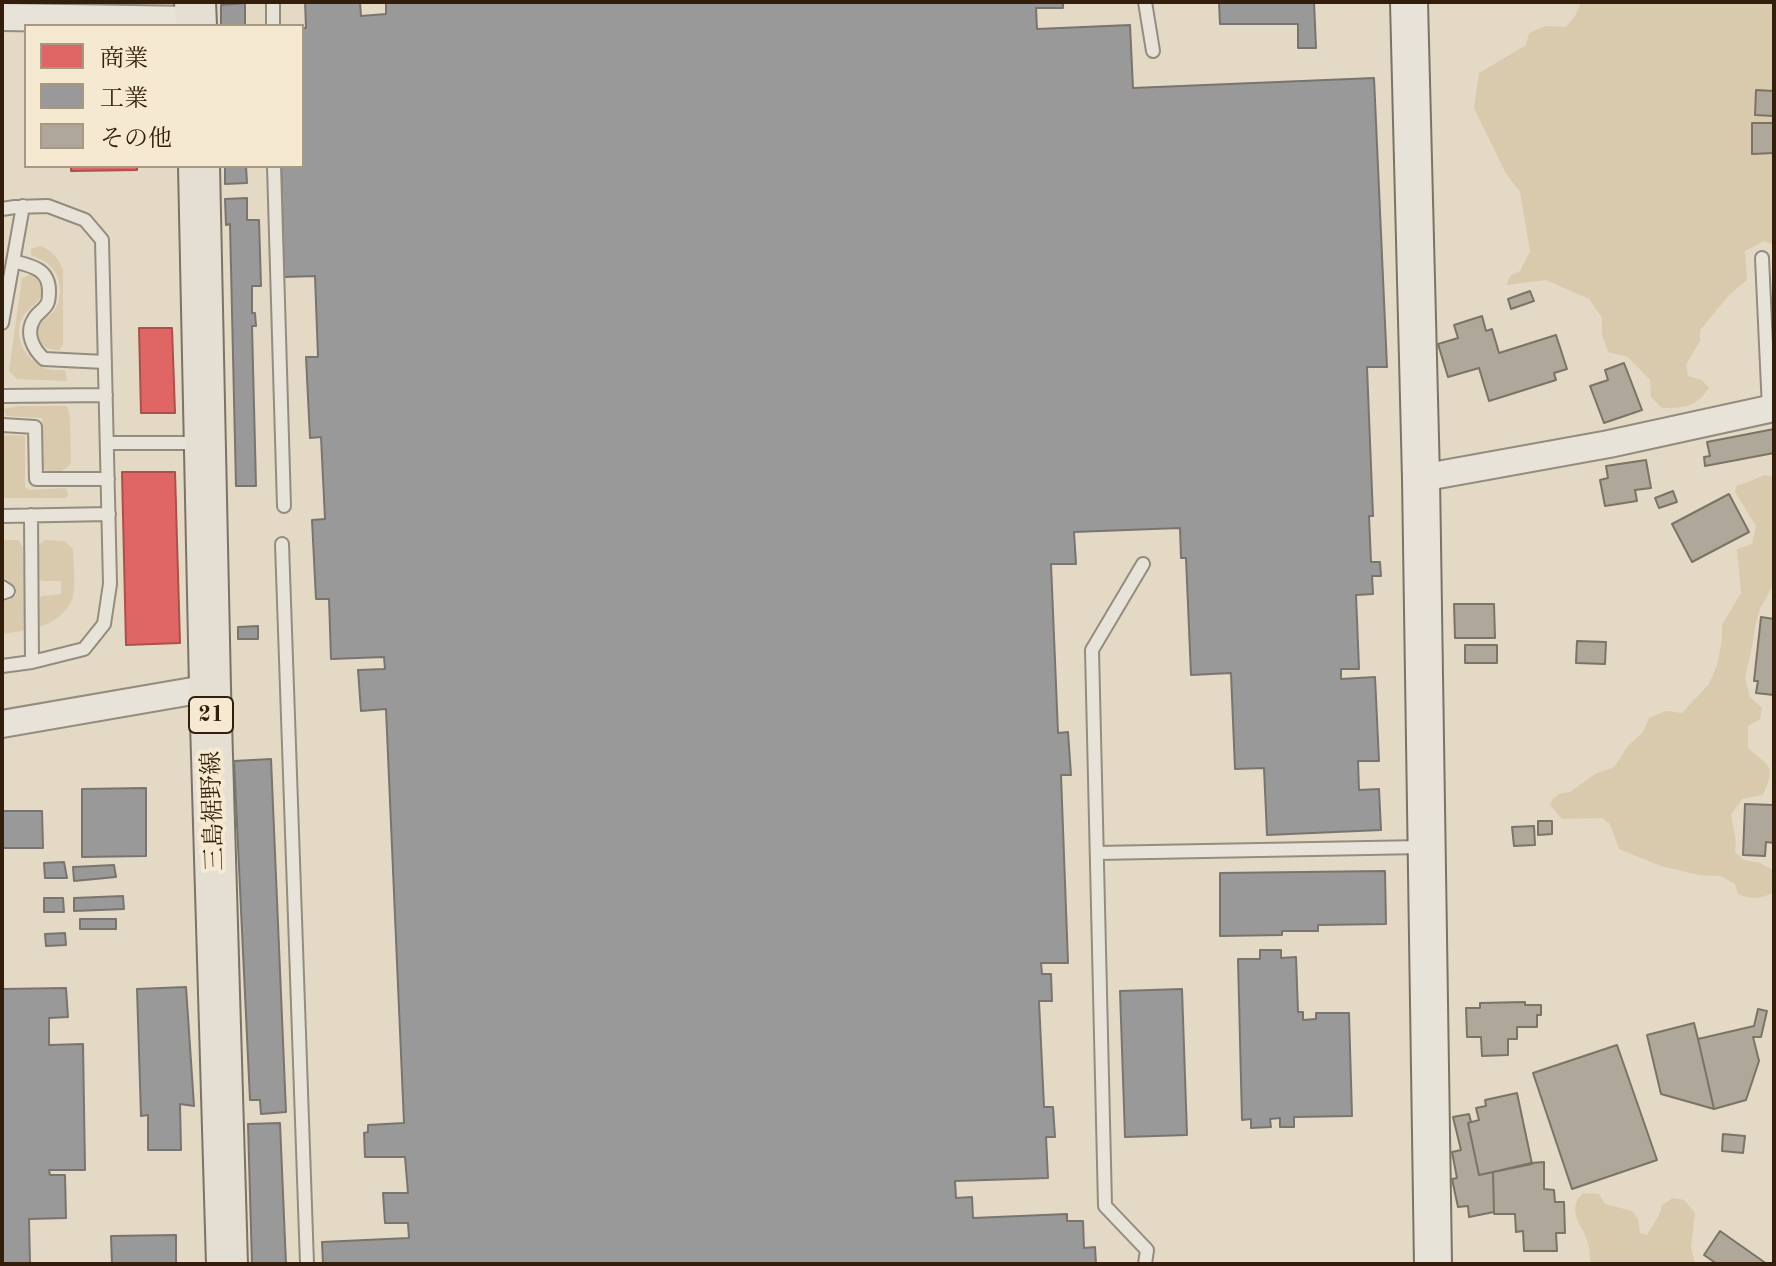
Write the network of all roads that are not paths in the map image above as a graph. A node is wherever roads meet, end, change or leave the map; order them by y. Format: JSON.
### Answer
{"nodes":[{"id":1,"x":273,"y":2,"type":"edge"},
{"id":2,"x":1145,"y":2,"type":"edge"},
{"id":3,"x":1409,"y":2,"type":"edge"},
{"id":4,"x":196,"y":16,"type":"edge"},
{"id":5,"x":2,"y":17,"type":"edge"},
{"id":6,"x":273,"y":24,"type":"edge"},
{"id":7,"x":1153,"y":51,"type":"dead end"},
{"id":8,"x":199,"y":168,"type":"edge"},
{"id":9,"x":274,"y":168,"type":"edge"},
{"id":10,"x":23,"y":206,"type":"junction"},
{"id":11,"x":2,"y":209,"type":"edge"},
{"id":12,"x":1762,"y":258,"type":"dead end"},
{"id":13,"x":13,"y":261,"type":"junction"},
{"id":14,"x":6,"y":276,"type":"edge"},
{"id":15,"x":2,"y":323,"type":"edge"},
{"id":16,"x":105,"y":362,"type":"junction"},
{"id":17,"x":106,"y":395,"type":"junction"},
{"id":18,"x":2,"y":396,"type":"edge"},
{"id":19,"x":1772,"y":409,"type":"edge"},
{"id":20,"x":2,"y":425,"type":"edge"},
{"id":21,"x":107,"y":443,"type":"junction"},
{"id":22,"x":205,"y":443,"type":"junction"},
{"id":23,"x":1421,"y":478,"type":"junction"},
{"id":24,"x":108,"y":479,"type":"junction"},
{"id":25,"x":284,"y":506,"type":"dead end"},
{"id":26,"x":109,"y":514,"type":"junction"},
{"id":27,"x":31,"y":515,"type":"junction"},
{"id":28,"x":2,"y":516,"type":"edge"},
{"id":29,"x":282,"y":544,"type":"dead end"},
{"id":30,"x":1143,"y":564,"type":"dead end"},
{"id":31,"x":2,"y":587,"type":"edge"},
{"id":32,"x":2,"y":593,"type":"edge"},
{"id":33,"x":32,"y":662,"type":"junction"},
{"id":34,"x":2,"y":666,"type":"edge"},
{"id":35,"x":210,"y":688,"type":"junction"},
{"id":36,"x":2,"y":724,"type":"edge"},
{"id":37,"x":1427,"y":847,"type":"junction"},
{"id":38,"x":1097,"y":853,"type":"junction"},
{"id":39,"x":227,"y":1264,"type":"edge"},
{"id":40,"x":307,"y":1264,"type":"edge"},
{"id":41,"x":1145,"y":1264,"type":"edge"},
{"id":42,"x":1433,"y":1264,"type":"edge"}],
"edges":[{"from":1,"to":6,"type":"lane"},
{"from":2,"to":7,"type":"lane"},
{"from":3,"to":23,"type":"street"},
{"from":4,"to":5,"type":"street"},
{"from":8,"to":22,"type":"main road","name":"三島裾野線","number":"21"},
{"from":9,"to":25,"type":"lane"},
{"from":10,"to":11,"type":"lane"},
{"from":10,"to":13,"type":"lane"},
{"from":10,"to":16,"type":"lane"},
{"from":12,"to":19,"type":"lane"},
{"from":13,"to":14,"type":"lane"},
{"from":13,"to":16,"type":"lane"},
{"from":14,"to":15,"type":"lane"},
{"from":16,"to":17,"type":"lane"},
{"from":17,"to":18,"type":"lane"},
{"from":17,"to":21,"type":"lane"},
{"from":19,"to":23,"type":"street"},
{"from":20,"to":24,"type":"lane"},
{"from":21,"to":22,"type":"lane"},
{"from":21,"to":24,"type":"lane"},
{"from":22,"to":35,"type":"main road","name":"三島裾野線","number":"21"},
{"from":23,"to":37,"type":"street"},
{"from":24,"to":26,"type":"lane"},
{"from":26,"to":27,"type":"lane"},
{"from":26,"to":33,"type":"lane"},
{"from":27,"to":28,"type":"lane"},
{"from":27,"to":33,"type":"lane"},
{"from":29,"to":40,"type":"lane"},
{"from":30,"to":38,"type":"lane"},
{"from":31,"to":32,"type":"lane"},
{"from":33,"to":34,"type":"lane"},
{"from":35,"to":36,"type":"street"},
{"from":35,"to":39,"type":"main road","name":"三島裾野線","number":"21"},
{"from":37,"to":38,"type":"lane"},
{"from":37,"to":42,"type":"street"},
{"from":38,"to":41,"type":"lane"}]}
